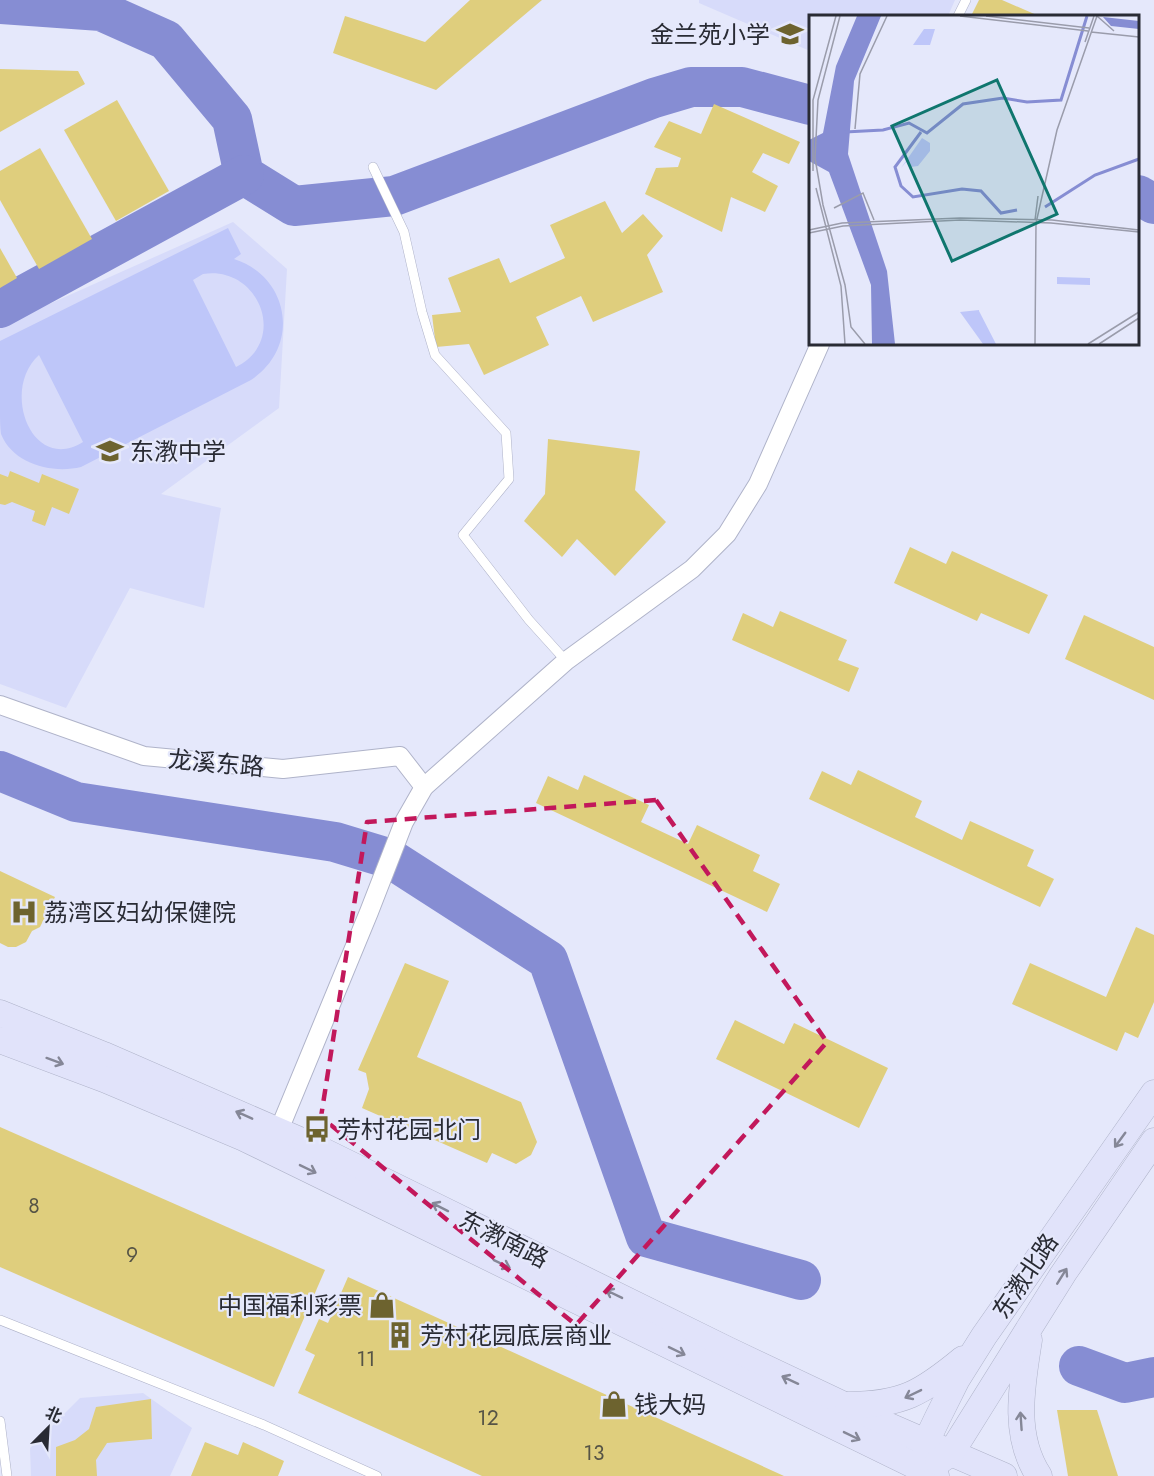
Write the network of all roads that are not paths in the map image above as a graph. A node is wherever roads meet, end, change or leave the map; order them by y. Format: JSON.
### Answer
{"nodes":[{"id":1,"x":966,"y":0,"type":"edge"},
{"id":2,"x":958,"y":15,"type":"edge"},
{"id":3,"x":373,"y":167,"type":"dead end"},
{"id":4,"x":820,"y":345,"type":"edge"},
{"id":5,"x":566,"y":661,"type":"junction"},
{"id":6,"x":0,"y":705,"type":"edge"},
{"id":7,"x":424,"y":787,"type":"junction"},
{"id":8,"x":0,"y":1012,"type":"edge"},
{"id":9,"x":0,"y":1040,"type":"edge"},
{"id":10,"x":1154,"y":1093,"type":"edge"},
{"id":11,"x":279,"y":1130,"type":"junction"},
{"id":12,"x":1154,"y":1141,"type":"edge"},
{"id":13,"x":0,"y":1320,"type":"edge"},
{"id":14,"x":1032,"y":1326,"type":"junction"},
{"id":15,"x":977,"y":1347,"type":"junction"},
{"id":16,"x":843,"y":1405,"type":"junction"},
{"id":17,"x":0,"y":1421,"type":"edge"},
{"id":18,"x":927,"y":1442,"type":"junction"},
{"id":19,"x":951,"y":1453,"type":"junction"},
{"id":20,"x":928,"y":1474,"type":"edge"},
{"id":21,"x":7,"y":1476,"type":"edge"},
{"id":22,"x":377,"y":1476,"type":"edge"},
{"id":23,"x":1004,"y":1476,"type":"edge"},
{"id":24,"x":1039,"y":1476,"type":"edge"}],
"edges":[{"from":1,"to":2,"type":"lane"},
{"from":3,"to":5,"type":"lane"},
{"from":4,"to":5,"type":"street"},
{"from":5,"to":7,"type":"street"},
{"from":6,"to":7,"type":"street","name":"龙溪东路"},
{"from":7,"to":11,"type":"street"},
{"from":11,"to":8,"type":"street","name":"东漖南路","one_way":true},
{"from":9,"to":20,"type":"street","name":"东漖南路","one_way":true},
{"from":10,"to":15,"type":"street","name":"东漖北路","one_way":true},
{"from":16,"to":11,"type":"street","name":"东漖南路","one_way":true},
{"from":14,"to":12,"type":"street","name":"东漖北路","one_way":true},
{"from":13,"to":22,"type":"lane"},
{"from":14,"to":19,"type":"street","name":"东漖北路"},
{"from":24,"to":14,"type":"street","one_way":true},
{"from":15,"to":16,"type":"street","one_way":true},
{"from":15,"to":18,"type":"street","name":"东漖北路"},
{"from":16,"to":18,"type":"street","name":"东漖南路"},
{"from":17,"to":21,"type":"lane"},
{"from":18,"to":19,"type":"street","name":"东漖南路"},
{"from":18,"to":20,"type":"street","name":"东漖北路"},
{"from":19,"to":20,"type":"street","name":"东漖北路"},
{"from":19,"to":23,"type":"street","name":"东漖南路"}]}
